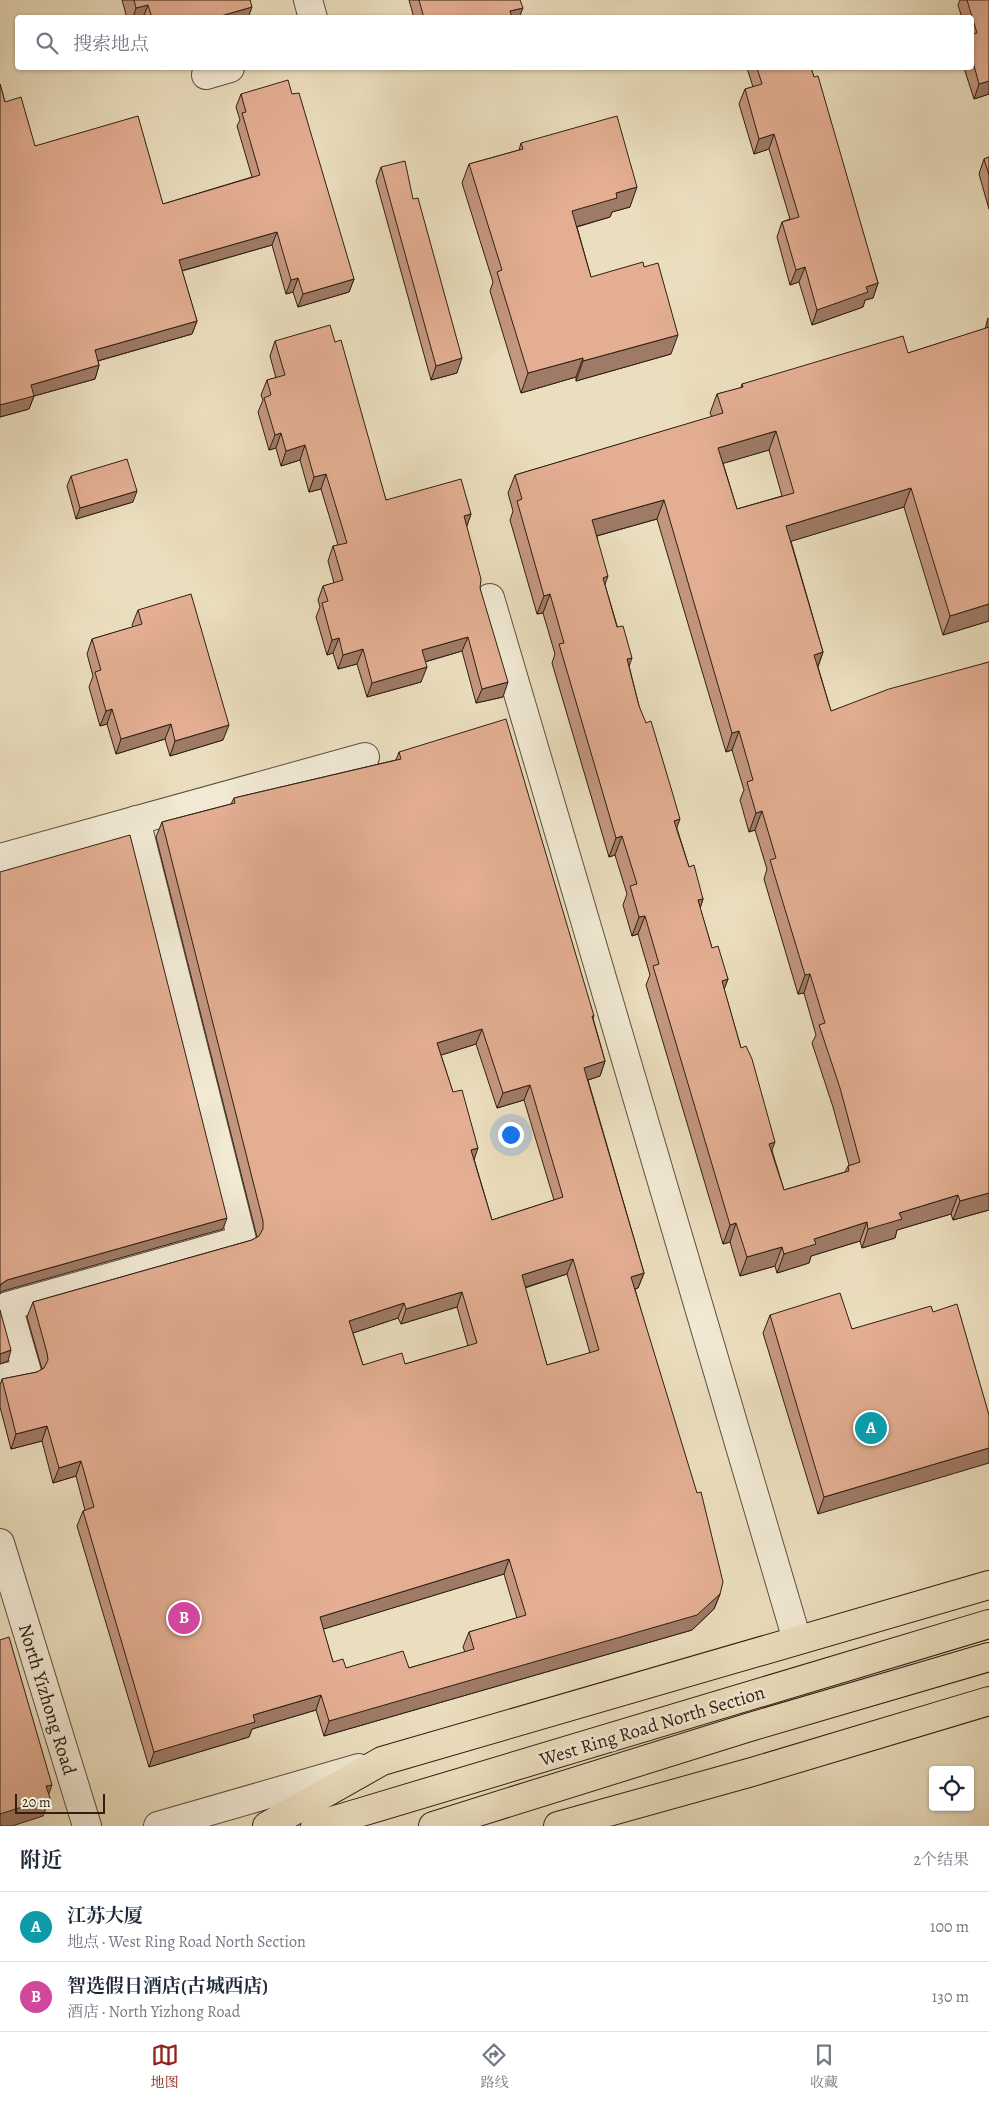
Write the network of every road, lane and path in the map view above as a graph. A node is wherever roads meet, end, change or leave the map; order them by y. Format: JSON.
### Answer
{"nodes":[{"id":1,"x":308,"y":0,"type":"edge"},
{"id":2,"x":312,"y":15,"type":"edge"},
{"id":3,"x":490,"y":598,"type":"dead end"},
{"id":4,"x":365,"y":757,"type":"dead end"},
{"id":5,"x":136,"y":820,"type":"junction"},
{"id":6,"x":0,"y":858,"type":"edge"},
{"id":7,"x":0,"y":1379,"type":"edge"},
{"id":8,"x":0,"y":1543,"type":"edge"},
{"id":9,"x":989,"y":1585,"type":"edge"},
{"id":10,"x":989,"y":1624,"type":"edge"},
{"id":11,"x":797,"y":1640,"type":"junction"},
{"id":12,"x":989,"y":1657,"type":"edge"},
{"id":13,"x":989,"y":1701,"type":"edge"},
{"id":14,"x":382,"y":1761,"type":"junction"},
{"id":15,"x":87,"y":1826,"type":"edge"},
{"id":16,"x":158,"y":1826,"type":"edge"},
{"id":17,"x":267,"y":1826,"type":"edge"},
{"id":18,"x":315,"y":1826,"type":"edge"},
{"id":19,"x":433,"y":1826,"type":"edge"},
{"id":20,"x":558,"y":1826,"type":"edge"}],
"edges":[{"from":1,"to":2,"type":"street"},
{"from":3,"to":11,"type":"street"},
{"from":4,"to":5,"type":"street"},
{"from":5,"to":6,"type":"street"},
{"from":5,"to":7,"type":"street"},
{"from":8,"to":15,"type":"street","name":"North Yizhong Road"},
{"from":9,"to":11,"type":"main road"},
{"from":10,"to":18,"type":"main road","name":"West Ring Road North Section"},
{"from":11,"to":14,"type":"main road"},
{"from":12,"to":19,"type":"main road","name":"West Ring Road North Section"},
{"from":13,"to":20,"type":"main road"},
{"from":14,"to":16,"type":"street"},
{"from":14,"to":17,"type":"main road"}]}
